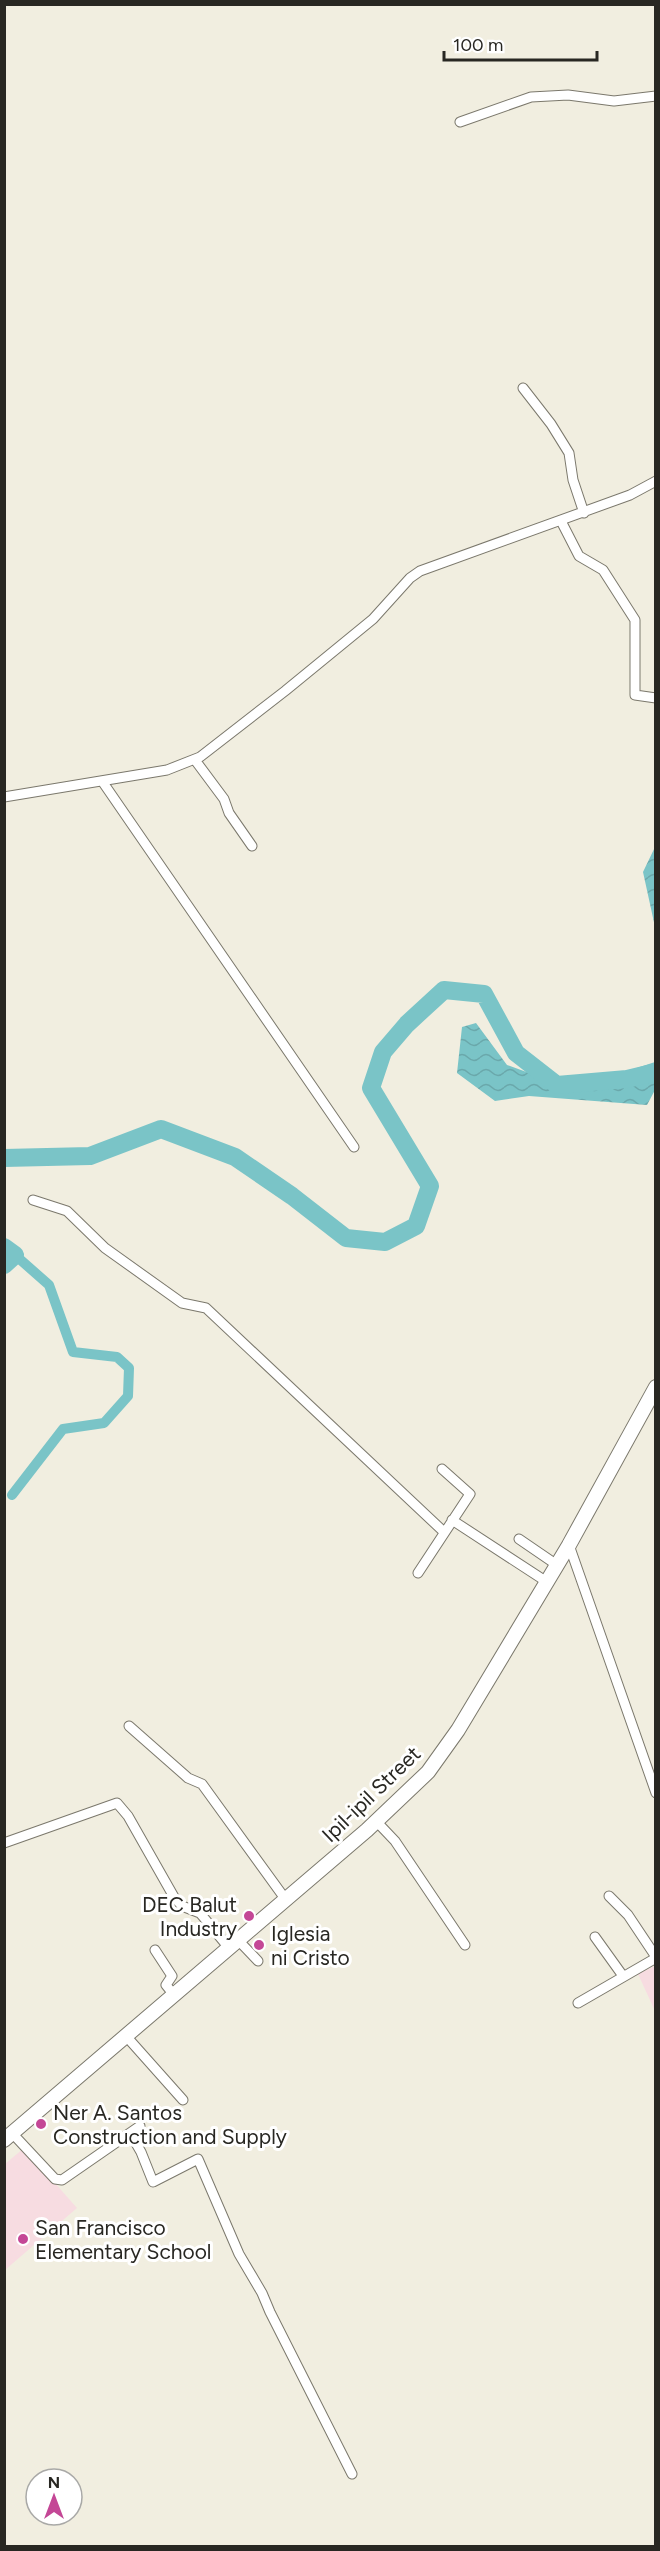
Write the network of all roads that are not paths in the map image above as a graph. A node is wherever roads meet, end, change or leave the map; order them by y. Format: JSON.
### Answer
{"nodes":[{"id":1,"x":656,"y":96,"type":"edge"},
{"id":2,"x":460,"y":122,"type":"dead end"},
{"id":3,"x":523,"y":388,"type":"dead end"},
{"id":4,"x":656,"y":481,"type":"edge"},
{"id":5,"x":584,"y":513,"type":"junction"},
{"id":6,"x":561,"y":521,"type":"junction"},
{"id":7,"x":656,"y":698,"type":"edge"},
{"id":8,"x":195,"y":760,"type":"junction"},
{"id":9,"x":102,"y":781,"type":"junction"},
{"id":10,"x":4,"y":797,"type":"edge"},
{"id":11,"x":252,"y":846,"type":"dead end"},
{"id":12,"x":354,"y":1147,"type":"dead end"},
{"id":13,"x":33,"y":1200,"type":"dead end"},
{"id":14,"x":656,"y":1387,"type":"edge"},
{"id":15,"x":442,"y":1469,"type":"dead end"},
{"id":16,"x":452,"y":1520,"type":"junction"},
{"id":17,"x":444,"y":1532,"type":"junction"},
{"id":18,"x":519,"y":1539,"type":"dead end"},
{"id":19,"x":569,"y":1545,"type":"junction"},
{"id":20,"x":557,"y":1565,"type":"junction"},
{"id":21,"x":418,"y":1573,"type":"dead end"},
{"id":22,"x":547,"y":1582,"type":"junction"},
{"id":23,"x":129,"y":1726,"type":"dead end"},
{"id":24,"x":656,"y":1760,"type":"edge"},
{"id":25,"x":645,"y":1764,"type":"junction"},
{"id":26,"x":656,"y":1793,"type":"edge"},
{"id":27,"x":376,"y":1821,"type":"junction"},
{"id":28,"x":4,"y":1844,"type":"edge"},
{"id":29,"x":609,"y":1896,"type":"dead end"},
{"id":30,"x":286,"y":1900,"type":"junction"},
{"id":31,"x":595,"y":1937,"type":"dead end"},
{"id":32,"x":234,"y":1944,"type":"junction"},
{"id":33,"x":465,"y":1945,"type":"dead end"},
{"id":34,"x":155,"y":1950,"type":"dead end"},
{"id":35,"x":656,"y":1958,"type":"edge"},
{"id":36,"x":258,"y":1961,"type":"dead end"},
{"id":37,"x":623,"y":1976,"type":"junction"},
{"id":38,"x":174,"y":1995,"type":"junction"},
{"id":39,"x":578,"y":2003,"type":"dead end"},
{"id":40,"x":126,"y":2036,"type":"junction"},
{"id":41,"x":183,"y":2100,"type":"dead end"},
{"id":42,"x":140,"y":2126,"type":"dead end"},
{"id":43,"x":130,"y":2133,"type":"junction"},
{"id":44,"x":8,"y":2136,"type":"edge"},
{"id":45,"x":352,"y":2474,"type":"dead end"}],
"edges":[{"from":1,"to":2,"type":"street"},
{"from":3,"to":5,"type":"street"},
{"from":4,"to":5,"type":"street"},
{"from":5,"to":6,"type":"street"},
{"from":6,"to":7,"type":"street"},
{"from":6,"to":8,"type":"street"},
{"from":8,"to":9,"type":"street"},
{"from":8,"to":11,"type":"street"},
{"from":9,"to":10,"type":"street"},
{"from":9,"to":12,"type":"street"},
{"from":13,"to":17,"type":"street"},
{"from":14,"to":19,"type":"street","name":"Ipil-ipil Street"},
{"from":15,"to":16,"type":"street"},
{"from":16,"to":17,"type":"street"},
{"from":16,"to":22,"type":"street"},
{"from":17,"to":21,"type":"street"},
{"from":18,"to":20,"type":"street"},
{"from":19,"to":20,"type":"street","name":"Ipil-ipil Street"},
{"from":19,"to":25,"type":"street"},
{"from":20,"to":22,"type":"street","name":"Ipil-ipil Street"},
{"from":22,"to":27,"type":"street","name":"Ipil-ipil Street"},
{"from":23,"to":30,"type":"street"},
{"from":24,"to":25,"type":"street"},
{"from":25,"to":26,"type":"street"},
{"from":27,"to":30,"type":"street","name":"Ipil-ipil Street"},
{"from":27,"to":33,"type":"street"},
{"from":28,"to":32,"type":"street"},
{"from":29,"to":35,"type":"street"},
{"from":30,"to":32,"type":"street","name":"Ipil-ipil Street"},
{"from":31,"to":37,"type":"street"},
{"from":32,"to":36,"type":"street"},
{"from":32,"to":38,"type":"street","name":"Ipil-ipil Street"},
{"from":34,"to":38,"type":"street"},
{"from":35,"to":37,"type":"street"},
{"from":37,"to":39,"type":"street"},
{"from":38,"to":40,"type":"street","name":"Ipil-ipil Street"},
{"from":40,"to":41,"type":"street"},
{"from":40,"to":44,"type":"street","name":"Ipil-ipil Street"},
{"from":42,"to":43,"type":"street"},
{"from":43,"to":44,"type":"street"},
{"from":43,"to":45,"type":"street"}]}
